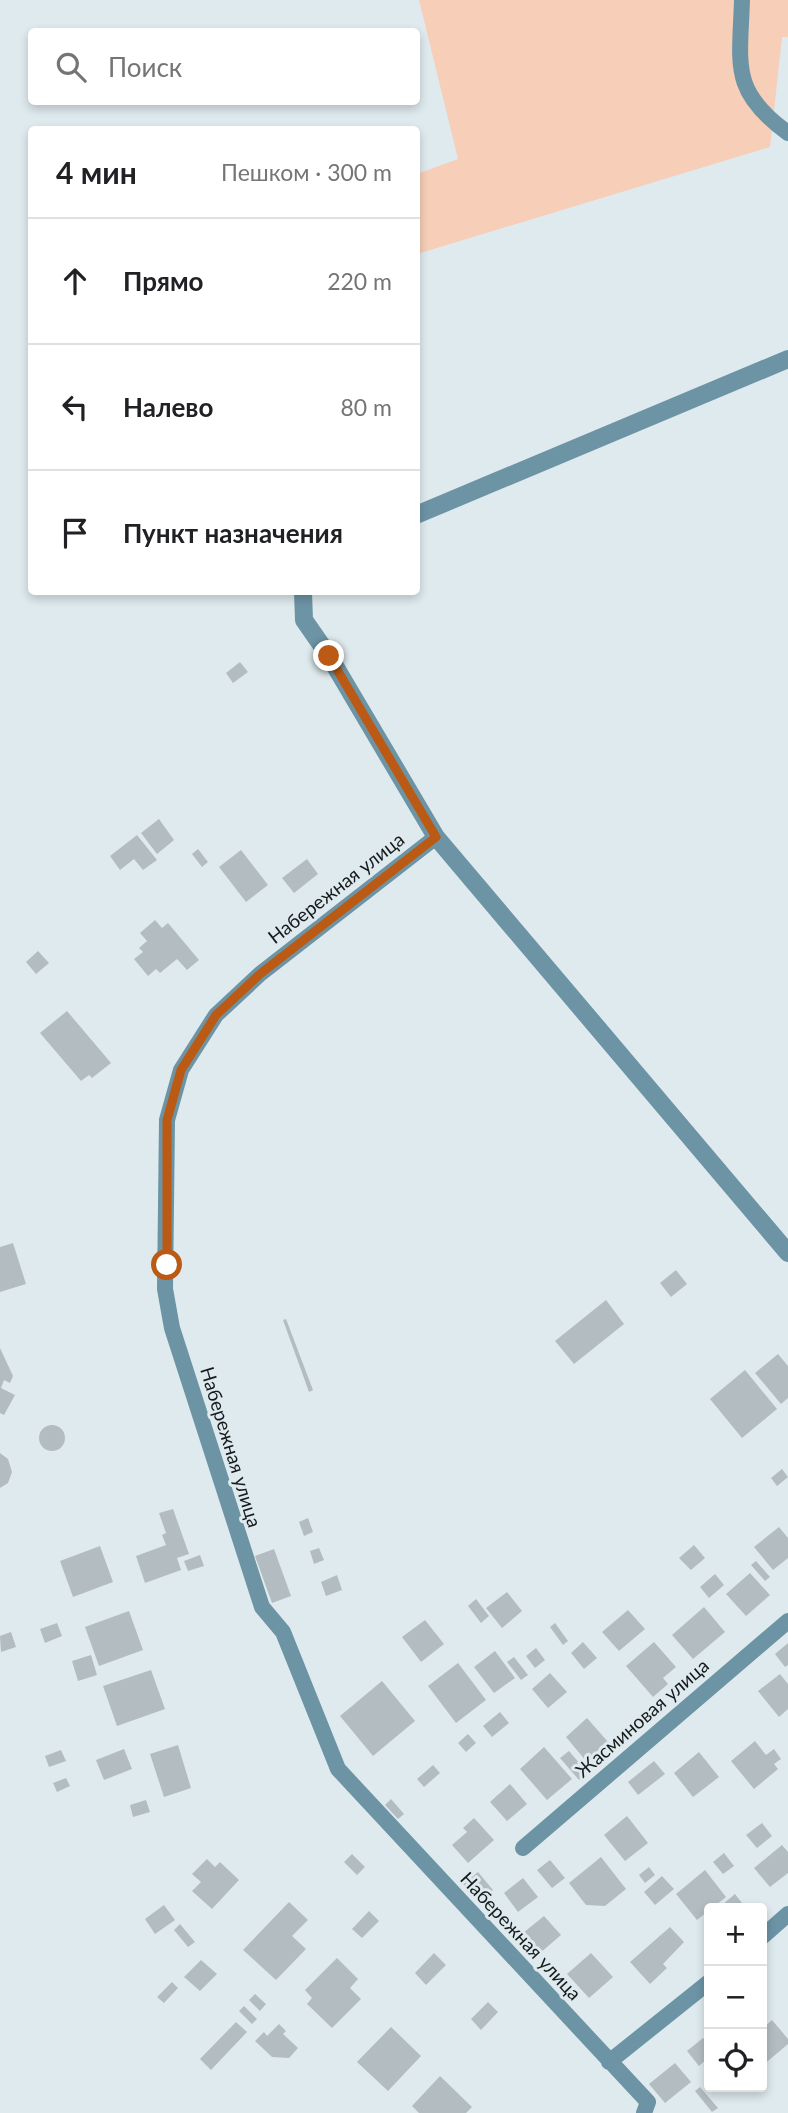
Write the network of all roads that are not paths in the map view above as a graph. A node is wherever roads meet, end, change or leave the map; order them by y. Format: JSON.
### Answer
{"nodes":[{"id":1,"x":742,"y":0,"type":"edge"},
{"id":2,"x":788,"y":133,"type":"edge"},
{"id":3,"x":788,"y":359,"type":"edge"},
{"id":4,"x":420,"y":513,"type":"edge"},
{"id":5,"x":303,"y":595,"type":"edge"},
{"id":6,"x":436,"y":837,"type":"junction"},
{"id":7,"x":788,"y":1252,"type":"edge"},
{"id":8,"x":788,"y":1620,"type":"edge"},
{"id":9,"x":523,"y":1848,"type":"dead end"},
{"id":10,"x":788,"y":1914,"type":"edge"},
{"id":11,"x":767,"y":1933,"type":"edge"},
{"id":12,"x":704,"y":1986,"type":"edge"},
{"id":13,"x":609,"y":2062,"type":"junction"},
{"id":14,"x":644,"y":2113,"type":"edge"}],
"edges":[{"from":1,"to":2,"type":"street"},
{"from":3,"to":4,"type":"street"},
{"from":5,"to":6,"type":"street"},
{"from":6,"to":7,"type":"street"},
{"from":6,"to":13,"type":"street","name":"Набережная улица"},
{"from":8,"to":9,"type":"street","name":"Жасминовая улица"},
{"from":10,"to":11,"type":"street"},
{"from":12,"to":13,"type":"street"},
{"from":13,"to":14,"type":"street","name":"Набережная улица"}]}
